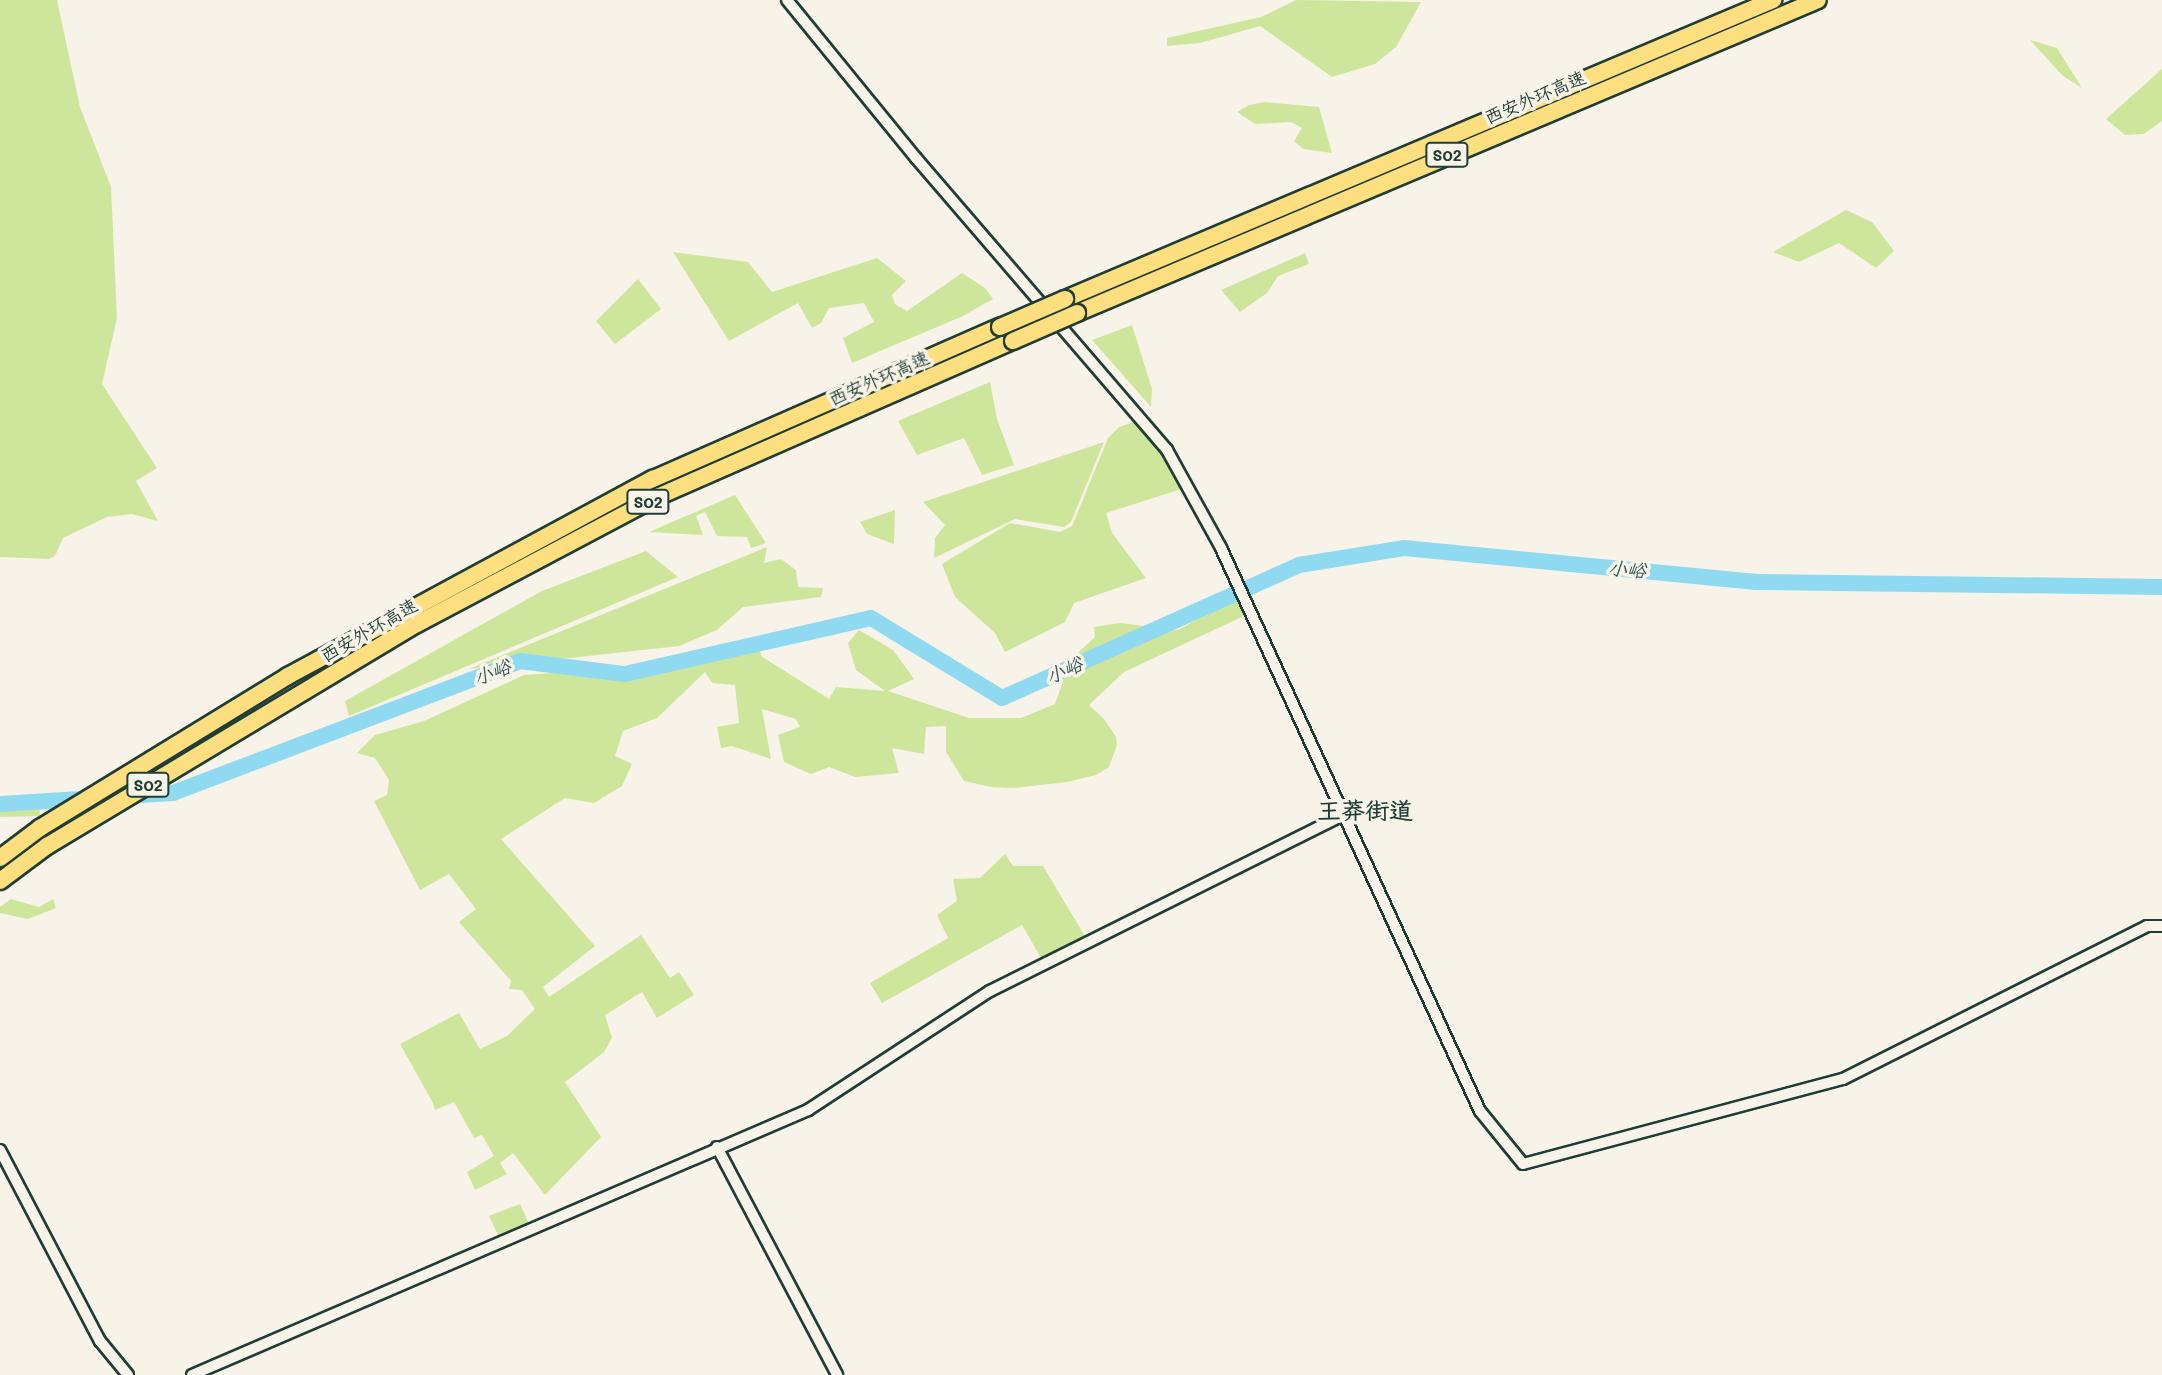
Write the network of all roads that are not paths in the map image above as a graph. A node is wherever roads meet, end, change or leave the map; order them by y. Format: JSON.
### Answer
{"nodes":[{"id":1,"x":787,"y":0,"type":"edge"},
{"id":2,"x":1773,"y":0,"type":"edge"},
{"id":3,"x":1818,"y":0,"type":"edge"},
{"id":4,"x":1343,"y":815,"type":"junction"},
{"id":5,"x":0,"y":858,"type":"edge"},
{"id":6,"x":0,"y":881,"type":"edge"},
{"id":7,"x":2162,"y":926,"type":"edge"},
{"id":8,"x":717,"y":1147,"type":"junction"},
{"id":9,"x":0,"y":1150,"type":"edge"},
{"id":10,"x":128,"y":1375,"type":"edge"},
{"id":11,"x":192,"y":1375,"type":"edge"},
{"id":12,"x":837,"y":1375,"type":"edge"}],
"edges":[{"from":1,"to":4,"type":"street"},
{"from":2,"to":5,"type":"highway","name":"西安外环高速","number":"S02","bridge":true},
{"from":3,"to":6,"type":"highway","name":"西安外环高速","number":"S02","bridge":true},
{"from":4,"to":7,"type":"street"},
{"from":4,"to":8,"type":"street"},
{"from":8,"to":11,"type":"street"},
{"from":8,"to":12,"type":"street"},
{"from":9,"to":10,"type":"street"}]}
